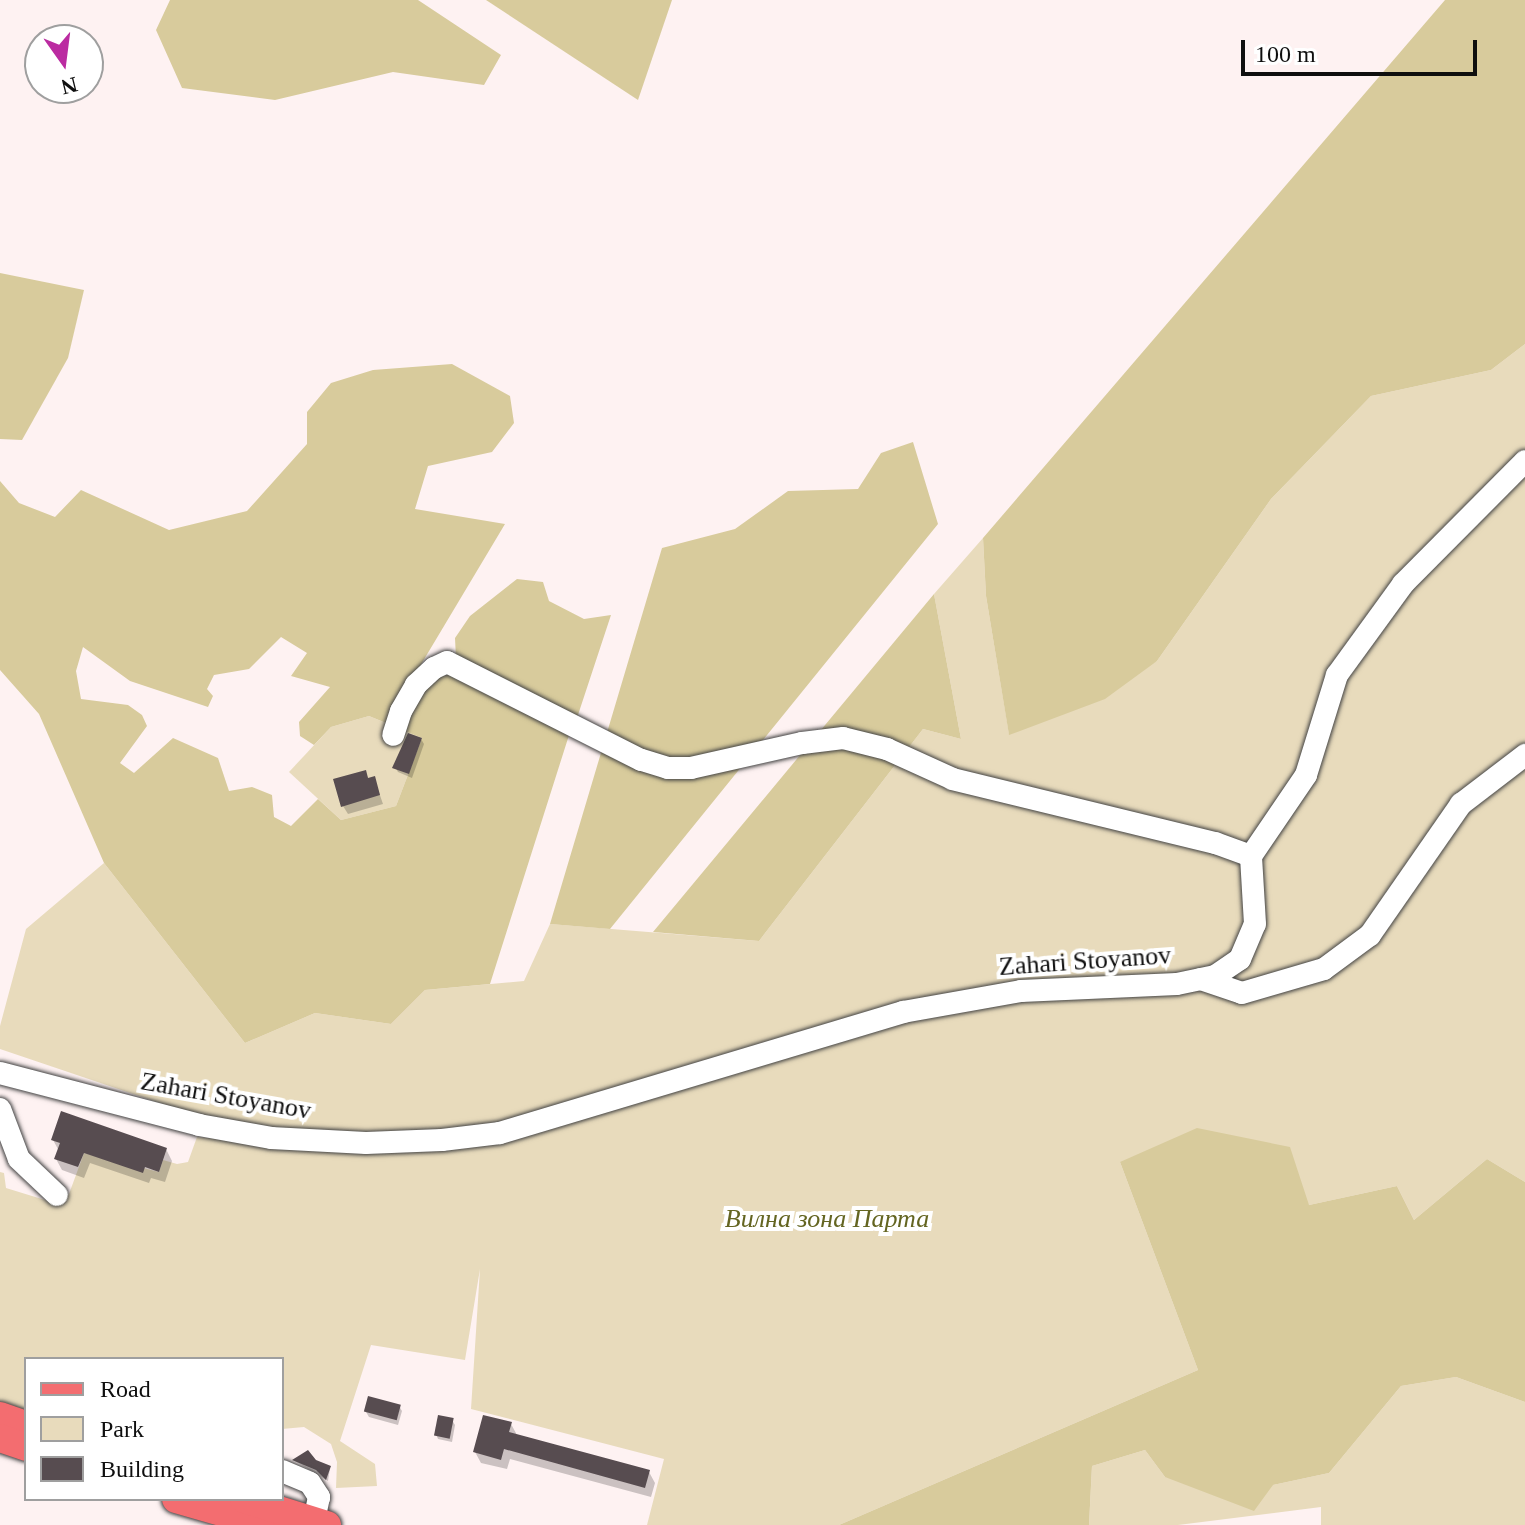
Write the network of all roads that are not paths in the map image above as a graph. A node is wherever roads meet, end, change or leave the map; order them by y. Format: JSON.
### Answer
{"nodes":[{"id":1,"x":1525,"y":461,"type":"edge"},
{"id":2,"x":393,"y":735,"type":"dead end"},
{"id":3,"x":1525,"y":755,"type":"edge"},
{"id":4,"x":1251,"y":856,"type":"junction"},
{"id":5,"x":1201,"y":979,"type":"junction"},
{"id":6,"x":0,"y":1073,"type":"edge"},
{"id":7,"x":0,"y":1109,"type":"edge"},
{"id":8,"x":57,"y":1195,"type":"dead end"},
{"id":9,"x":0,"y":1416,"type":"edge"},
{"id":10,"x":24,"y":1424,"type":"edge"},
{"id":11,"x":0,"y":1438,"type":"edge"},
{"id":12,"x":24,"y":1446,"type":"edge"},
{"id":13,"x":284,"y":1472,"type":"edge"},
{"id":14,"x":189,"y":1501,"type":"edge"},
{"id":15,"x":248,"y":1501,"type":"edge"},
{"id":16,"x":320,"y":1523,"type":"edge"},
{"id":17,"x":266,"y":1525,"type":"edge"}],
"edges":[{"from":1,"to":4,"type":"street"},
{"from":2,"to":4,"type":"street"},
{"from":3,"to":5,"type":"street"},
{"from":4,"to":5,"type":"street","name":"Zahari Stoyanov"},
{"from":5,"to":6,"type":"street","name":"Zahari Stoyanov"},
{"from":7,"to":8,"type":"street"},
{"from":9,"to":10,"type":"main road"},
{"from":11,"to":12,"type":"main road"},
{"from":13,"to":16,"type":"street"},
{"from":14,"to":17,"type":"main road"},
{"from":15,"to":16,"type":"main road"}]}
